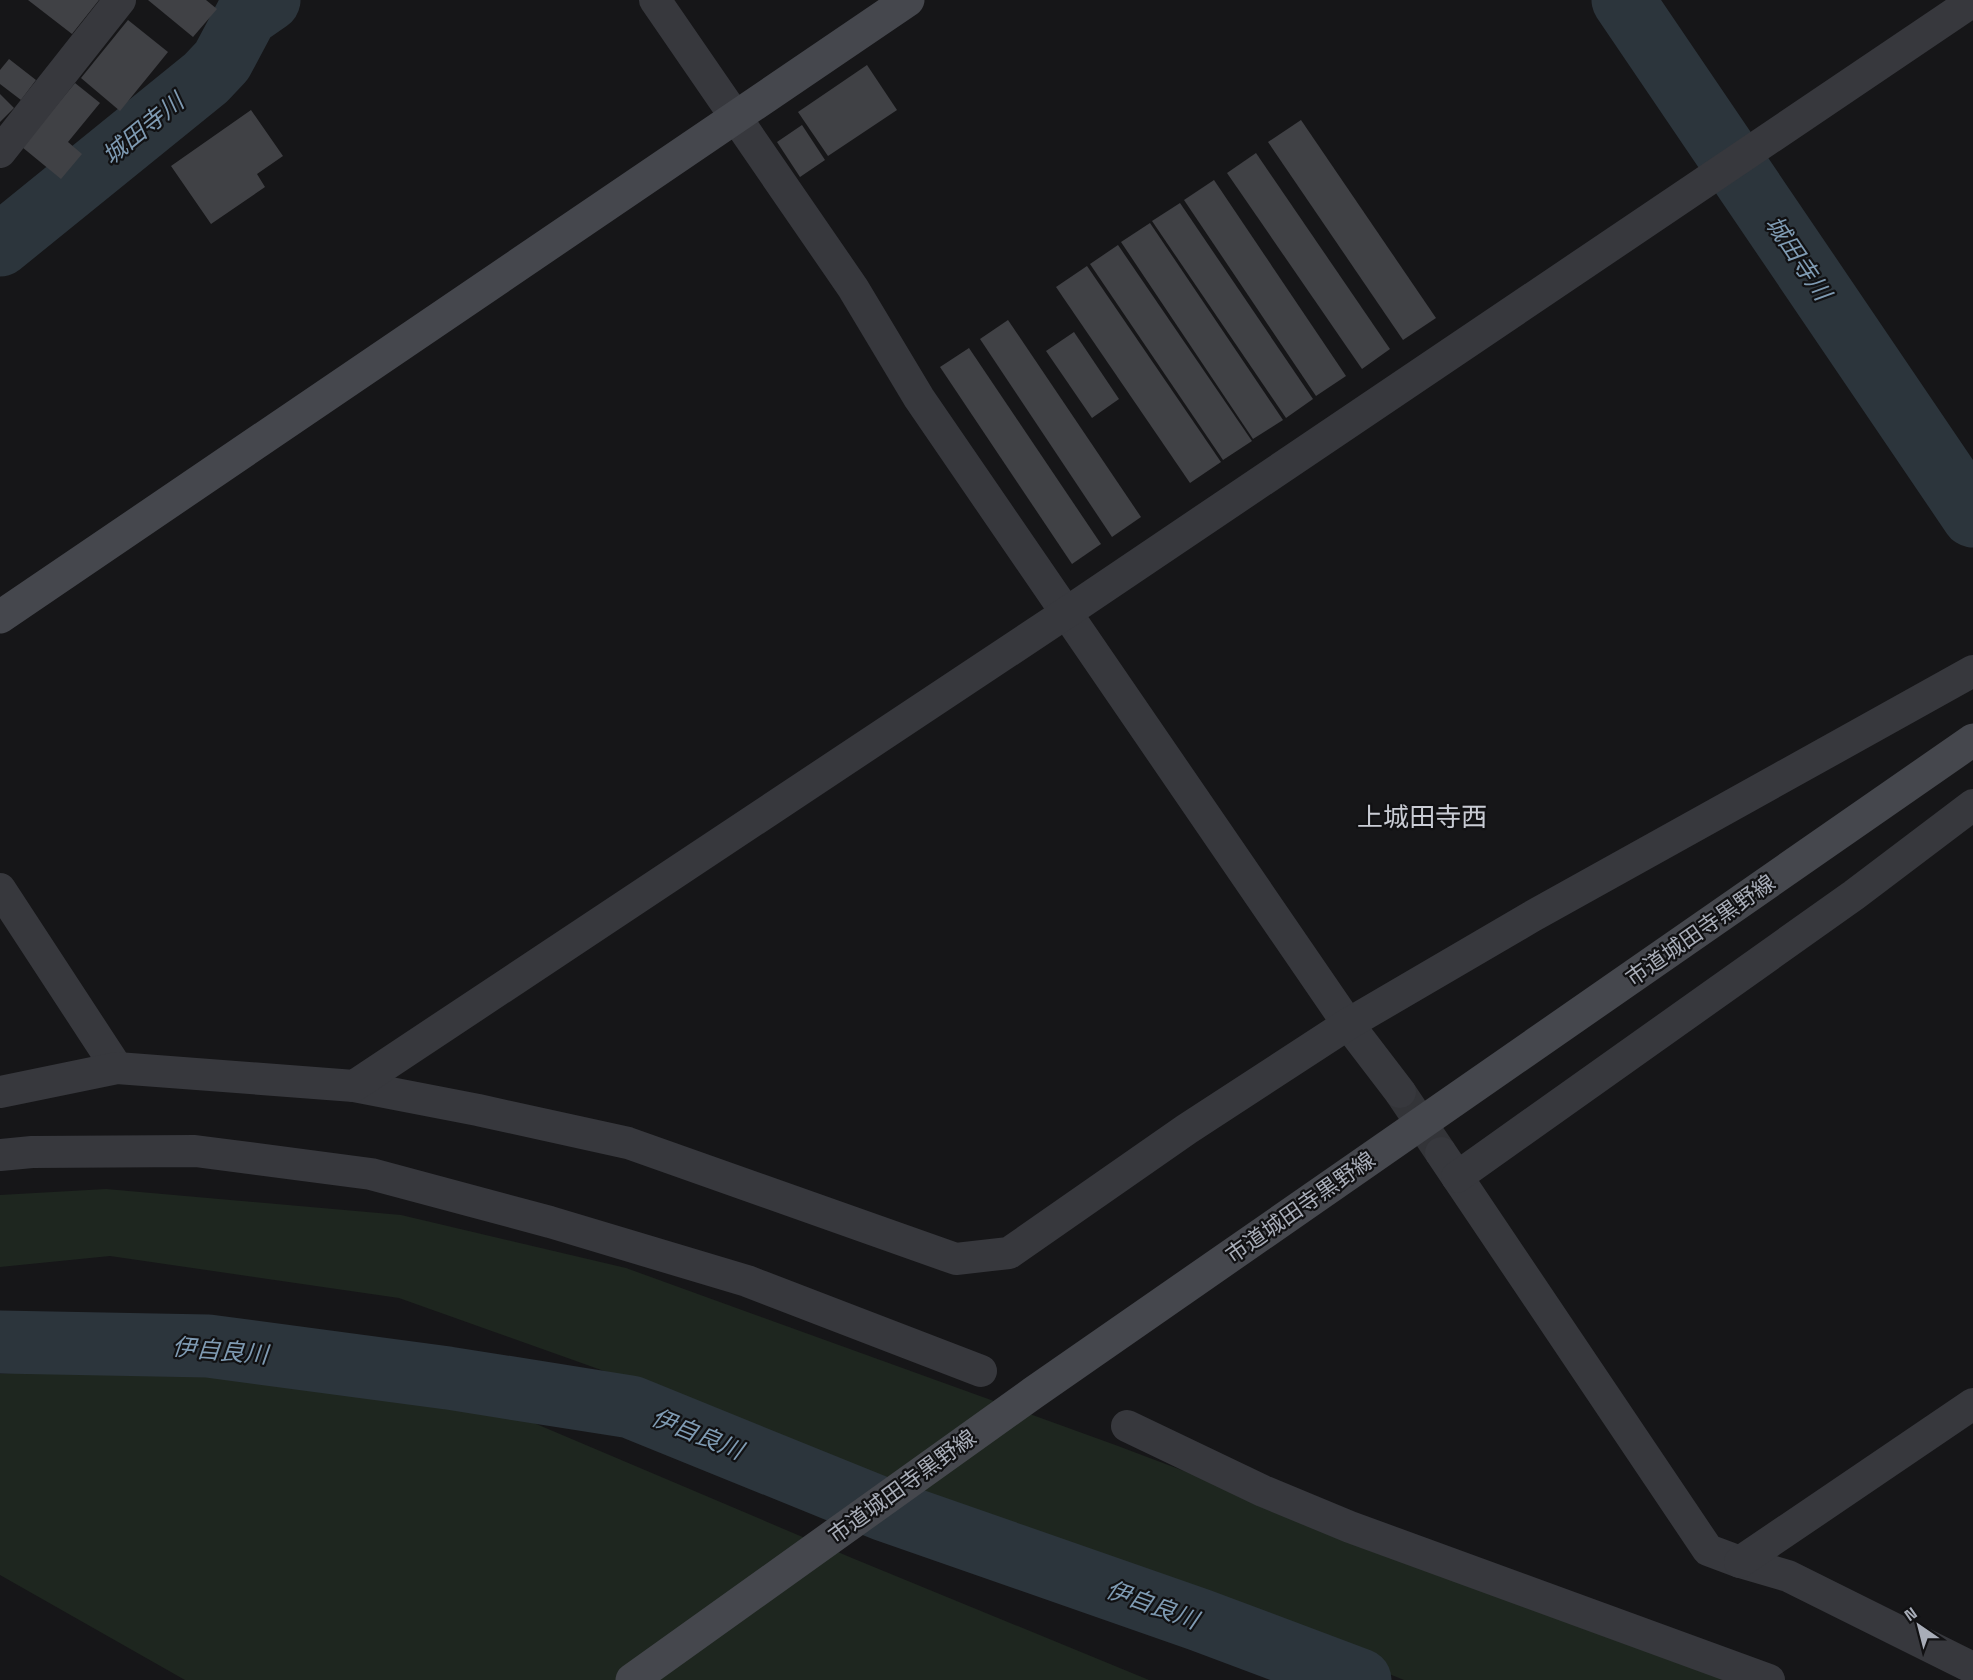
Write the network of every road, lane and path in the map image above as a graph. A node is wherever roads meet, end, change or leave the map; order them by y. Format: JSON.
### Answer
{"nodes":[{"id":1,"x":120,"y":0,"type":"edge"},
{"id":2,"x":655,"y":0,"type":"edge"},
{"id":3,"x":908,"y":0,"type":"edge"},
{"id":4,"x":1973,"y":1,"type":"edge"},
{"id":5,"x":736,"y":118,"type":"junction"},
{"id":6,"x":0,"y":152,"type":"edge"},
{"id":7,"x":1066,"y":613,"type":"junction"},
{"id":8,"x":0,"y":617,"type":"edge"},
{"id":9,"x":1973,"y":670,"type":"edge"},
{"id":10,"x":1973,"y":740,"type":"edge"},
{"id":11,"x":1973,"y":805,"type":"edge"},
{"id":12,"x":0,"y":889,"type":"edge"},
{"id":13,"x":1348,"y":1024,"type":"junction"},
{"id":14,"x":117,"y":1068,"type":"junction"},
{"id":15,"x":354,"y":1086,"type":"junction"},
{"id":16,"x":0,"y":1092,"type":"edge"},
{"id":17,"x":1400,"y":1092,"type":"tunnel mouth"},
{"id":18,"x":0,"y":1155,"type":"edge"},
{"id":19,"x":981,"y":1371,"type":"dead end"},
{"id":20,"x":1973,"y":1404,"type":"edge"},
{"id":21,"x":1127,"y":1426,"type":"dead end"},
{"id":22,"x":1740,"y":1562,"type":"junction"},
{"id":23,"x":1973,"y":1668,"type":"edge"},
{"id":24,"x":632,"y":1680,"type":"edge"},
{"id":25,"x":1768,"y":1680,"type":"edge"}],
"edges":[{"from":1,"to":6,"type":"street"},
{"from":2,"to":5,"type":"street"},
{"from":3,"to":5,"type":"street"},
{"from":4,"to":7,"type":"street"},
{"from":5,"to":7,"type":"street"},
{"from":5,"to":8,"type":"street"},
{"from":7,"to":13,"type":"street"},
{"from":7,"to":15,"type":"street"},
{"from":9,"to":13,"type":"street"},
{"from":10,"to":24,"type":"street","name":"市道城田寺黒野線"},
{"from":11,"to":22,"type":"street"},
{"from":12,"to":14,"type":"street"},
{"from":13,"to":15,"type":"street"},
{"from":13,"to":17,"type":"street"},
{"from":14,"to":15,"type":"street"},
{"from":14,"to":16,"type":"street"},
{"from":18,"to":19,"type":"street"},
{"from":20,"to":22,"type":"street"},
{"from":21,"to":25,"type":"street"},
{"from":22,"to":23,"type":"street"}]}
